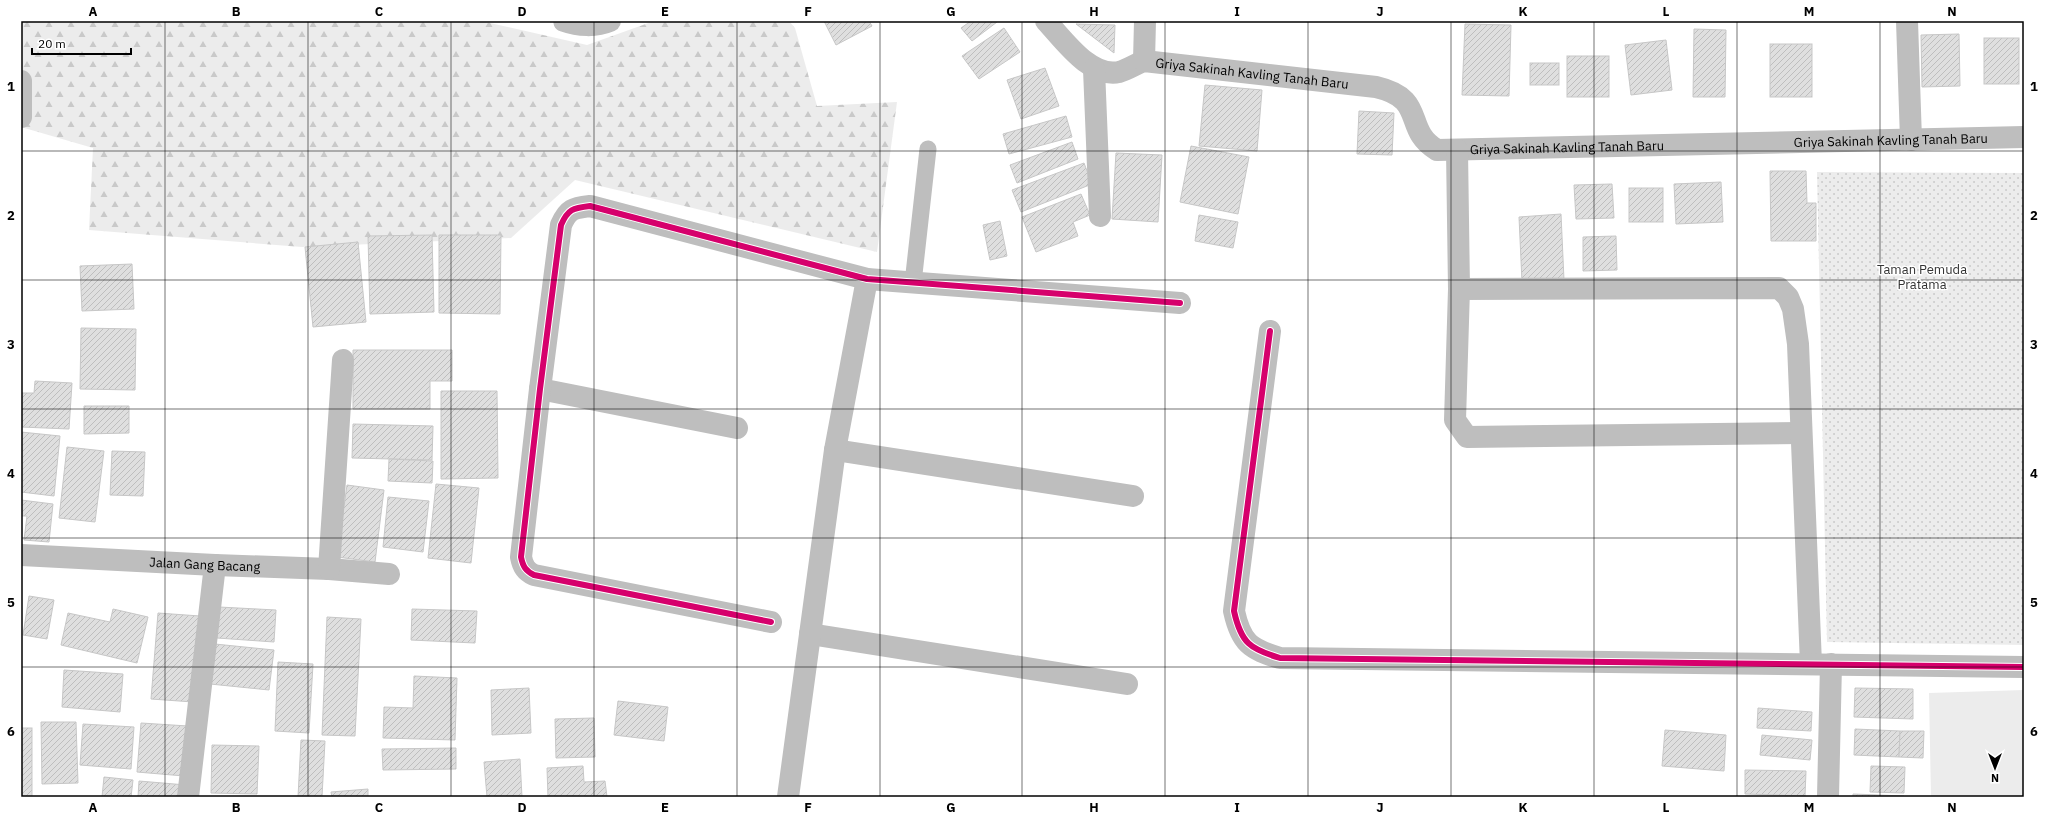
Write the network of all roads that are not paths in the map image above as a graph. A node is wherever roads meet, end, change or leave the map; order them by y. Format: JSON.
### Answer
{"nodes":[{"id":1,"x":564,"y":21,"type":"edge"},
{"id":2,"x":610,"y":21,"type":"edge"},
{"id":3,"x":1046,"y":21,"type":"edge"},
{"id":4,"x":1145,"y":21,"type":"edge"},
{"id":5,"x":1907,"y":21,"type":"edge"},
{"id":6,"x":1144,"y":60,"type":"junction"},
{"id":7,"x":1094,"y":69,"type":"junction"},
{"id":8,"x":21,"y":81,"type":"edge"},
{"id":9,"x":21,"y":117,"type":"edge"},
{"id":10,"x":2024,"y":137,"type":"edge"},
{"id":11,"x":1911,"y":140,"type":"junction"},
{"id":12,"x":928,"y":149,"type":"dead end"},
{"id":13,"x":1457,"y":150,"type":"junction"},
{"id":14,"x":1100,"y":216,"type":"dead end"},
{"id":15,"x":867,"y":279,"type":"junction"},
{"id":16,"x":913,"y":283,"type":"junction"},
{"id":17,"x":1459,"y":289,"type":"junction"},
{"id":18,"x":1180,"y":303,"type":"dead end"},
{"id":19,"x":1270,"y":331,"type":"dead end"},
{"id":20,"x":343,"y":360,"type":"dead end"},
{"id":21,"x":540,"y":389,"type":"junction"},
{"id":22,"x":737,"y":428,"type":"dead end"},
{"id":23,"x":1801,"y":434,"type":"junction"},
{"id":24,"x":835,"y":450,"type":"junction"},
{"id":25,"x":1133,"y":496,"type":"dead end"},
{"id":26,"x":21,"y":555,"type":"edge"},
{"id":27,"x":215,"y":565,"type":"junction"},
{"id":28,"x":329,"y":569,"type":"junction"},
{"id":29,"x":389,"y":574,"type":"dead end"},
{"id":30,"x":771,"y":622,"type":"dead end"},
{"id":31,"x":810,"y":634,"type":"junction"},
{"id":32,"x":1821,"y":664,"type":"junction"},
{"id":33,"x":2024,"y":667,"type":"edge"},
{"id":34,"x":1127,"y":684,"type":"dead end"},
{"id":35,"x":188,"y":797,"type":"edge"},
{"id":36,"x":788,"y":797,"type":"edge"},
{"id":37,"x":1828,"y":797,"type":"edge"}],
"edges":[{"from":1,"to":2,"type":"street"},
{"from":3,"to":7,"type":"street"},
{"from":4,"to":6,"type":"street","name":"Griya Sakinah Kavling Tanah Baru"},
{"from":5,"to":11,"type":"street"},
{"from":6,"to":7,"type":"street","name":"Griya Sakinah Kavling Tanah Baru"},
{"from":6,"to":13,"type":"street","name":"Griya Sakinah Kavling Tanah Baru"},
{"from":7,"to":14,"type":"street"},
{"from":8,"to":9,"type":"street"},
{"from":10,"to":11,"type":"street","name":"Griya Sakinah Kavling Tanah Baru"},
{"from":11,"to":13,"type":"street","name":"Griya Sakinah Kavling Tanah Baru"},
{"from":12,"to":16,"type":"lane"},
{"from":13,"to":17,"type":"street"},
{"from":15,"to":16,"type":"street"},
{"from":15,"to":21,"type":"street"},
{"from":15,"to":24,"type":"street"},
{"from":16,"to":18,"type":"street"},
{"from":17,"to":23,"type":"street"},
{"from":17,"to":23,"type":"street"},
{"from":19,"to":32,"type":"street"},
{"from":20,"to":28,"type":"street"},
{"from":21,"to":22,"type":"street"},
{"from":21,"to":30,"type":"street"},
{"from":23,"to":32,"type":"street"},
{"from":24,"to":25,"type":"street"},
{"from":24,"to":31,"type":"street"},
{"from":26,"to":27,"type":"street","name":"Jalan Gang Bacang"},
{"from":27,"to":28,"type":"street","name":"Jalan Gang Bacang"},
{"from":27,"to":35,"type":"street"},
{"from":28,"to":29,"type":"street","name":"Jalan Gang Bacang"},
{"from":31,"to":34,"type":"street"},
{"from":31,"to":36,"type":"street"},
{"from":32,"to":33,"type":"street"},
{"from":32,"to":37,"type":"street"}]}
